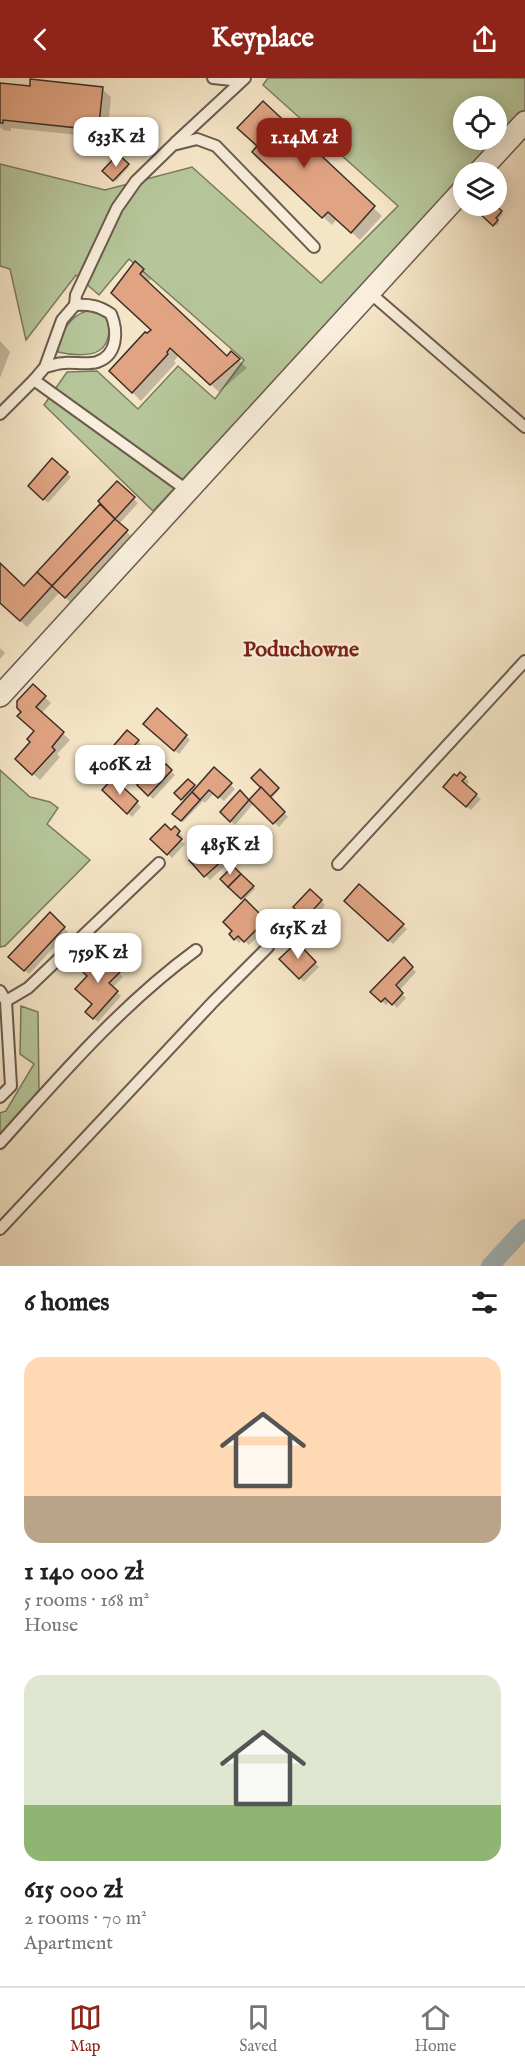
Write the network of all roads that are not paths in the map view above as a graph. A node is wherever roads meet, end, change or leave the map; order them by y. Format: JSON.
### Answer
{"nodes":[{"id":1,"x":213,"y":78,"type":"edge"},
{"id":2,"x":243,"y":80,"type":"edge"},
{"id":3,"x":525,"y":122,"type":"edge"},
{"id":4,"x":173,"y":146,"type":"junction"},
{"id":5,"x":488,"y":162,"type":"edge"},
{"id":6,"x":453,"y":201,"type":"edge"},
{"id":7,"x":314,"y":247,"type":"dead end"},
{"id":8,"x":369,"y":292,"type":"junction"},
{"id":9,"x":75,"y":305,"type":"junction"},
{"id":10,"x":45,"y":367,"type":"junction"},
{"id":11,"x":34,"y":380,"type":"junction"},
{"id":12,"x":0,"y":414,"type":"edge"},
{"id":13,"x":525,"y":427,"type":"edge"},
{"id":14,"x":188,"y":491,"type":"junction"},
{"id":15,"x":525,"y":662,"type":"edge"},
{"id":16,"x":0,"y":696,"type":"edge"},
{"id":17,"x":159,"y":863,"type":"dead end"},
{"id":18,"x":338,"y":864,"type":"dead end"},
{"id":19,"x":267,"y":947,"type":"dead end"},
{"id":20,"x":196,"y":950,"type":"dead end"},
{"id":21,"x":3,"y":996,"type":"edge"},
{"id":22,"x":0,"y":1097,"type":"edge"},
{"id":23,"x":0,"y":1143,"type":"edge"},
{"id":24,"x":0,"y":1229,"type":"edge"}],
"edges":[{"from":1,"to":2,"type":"lane"},
{"from":2,"to":4,"type":"lane"},
{"from":3,"to":5,"type":"street"},
{"from":4,"to":7,"type":"lane"},
{"from":4,"to":9,"type":"lane"},
{"from":6,"to":8,"type":"street"},
{"from":8,"to":13,"type":"lane"},
{"from":8,"to":14,"type":"street"},
{"from":9,"to":10,"type":"lane"},
{"from":9,"to":10,"type":"lane"},
{"from":10,"to":11,"type":"lane"},
{"from":11,"to":12,"type":"lane"},
{"from":11,"to":14,"type":"lane"},
{"from":14,"to":16,"type":"street"},
{"from":15,"to":18,"type":"lane"},
{"from":17,"to":21,"type":"lane"},
{"from":19,"to":24,"type":"lane"},
{"from":20,"to":23,"type":"lane"},
{"from":21,"to":22,"type":"lane"}]}
